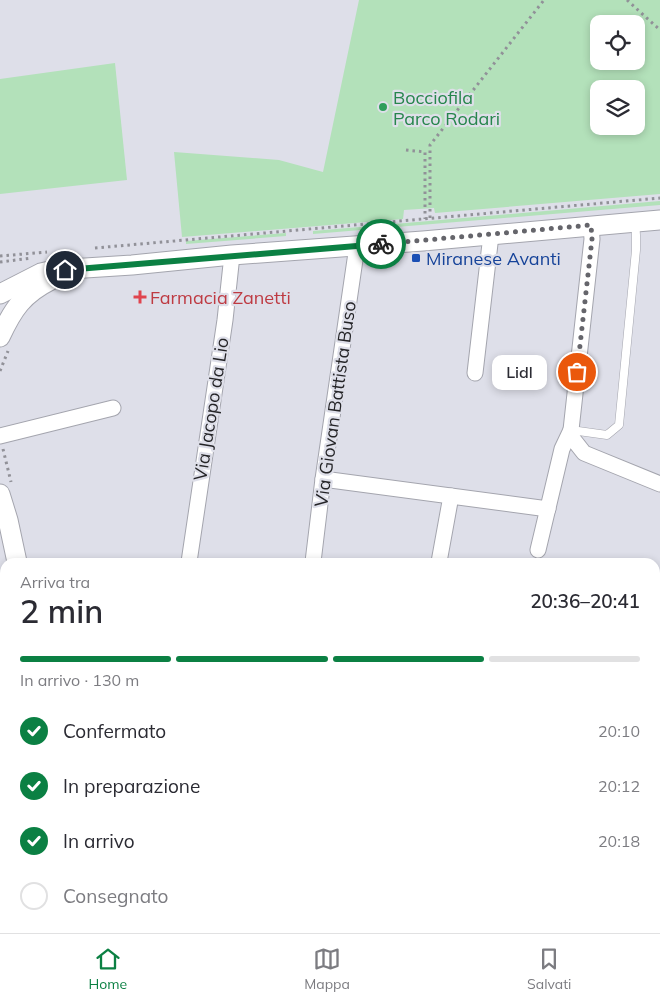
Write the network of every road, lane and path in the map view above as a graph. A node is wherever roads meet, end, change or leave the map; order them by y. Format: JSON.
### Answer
{"nodes":[{"id":1,"x":544,"y":0,"type":"edge"},
{"id":2,"x":627,"y":0,"type":"edge"},
{"id":3,"x":660,"y":30,"type":"edge"},
{"id":4,"x":406,"y":150,"type":"dead end"},
{"id":5,"x":660,"y":198,"type":"edge"},
{"id":6,"x":430,"y":218,"type":"junction"},
{"id":7,"x":426,"y":219,"type":"junction"},
{"id":8,"x":660,"y":220,"type":"edge"},
{"id":9,"x":635,"y":222,"type":"junction"},
{"id":10,"x":591,"y":225,"type":"junction"},
{"id":11,"x":491,"y":235,"type":"junction"},
{"id":12,"x":174,"y":241,"type":"dead end"},
{"id":13,"x":357,"y":246,"type":"junction"},
{"id":14,"x":232,"y":255,"type":"junction"},
{"id":15,"x":25,"y":259,"type":"dead end"},
{"id":16,"x":0,"y":262,"type":"edge"},
{"id":17,"x":75,"y":270,"type":"junction"},
{"id":18,"x":0,"y":294,"type":"edge"},
{"id":19,"x":0,"y":337,"type":"edge"},
{"id":20,"x":475,"y":373,"type":"dead end"},
{"id":21,"x":113,"y":408,"type":"dead end"},
{"id":22,"x":571,"y":430,"type":"junction"},
{"id":23,"x":0,"y":436,"type":"edge"},
{"id":24,"x":324,"y":479,"type":"junction"},
{"id":25,"x":660,"y":484,"type":"edge"},
{"id":26,"x":0,"y":494,"type":"edge"},
{"id":27,"x":451,"y":496,"type":"junction"},
{"id":28,"x":548,"y":509,"type":"junction"},
{"id":29,"x":538,"y":550,"type":"dead end"},
{"id":30,"x":17,"y":558,"type":"edge"},
{"id":31,"x":190,"y":558,"type":"edge"},
{"id":32,"x":314,"y":558,"type":"edge"},
{"id":33,"x":440,"y":558,"type":"edge"}],
"edges":[{"from":1,"to":6,"type":"path"},
{"from":2,"to":3,"type":"path"},
{"from":4,"to":7,"type":"path"},
{"from":5,"to":6,"type":"path"},
{"from":6,"to":7,"type":"path"},
{"from":7,"to":12,"type":"path"},
{"from":8,"to":9,"type":"street"},
{"from":9,"to":10,"type":"street"},
{"from":9,"to":22,"type":"lane"},
{"from":10,"to":11,"type":"street"},
{"from":10,"to":22,"type":"street"},
{"from":11,"to":13,"type":"street"},
{"from":11,"to":20,"type":"street"},
{"from":13,"to":14,"type":"street"},
{"from":13,"to":24,"type":"street","name":"Via Giovan Battista Buso"},
{"from":14,"to":17,"type":"street"},
{"from":14,"to":31,"type":"street","name":"Via Jacopo da Lio"},
{"from":15,"to":16,"type":"path"},
{"from":17,"to":18,"type":"street"},
{"from":17,"to":19,"type":"street"},
{"from":21,"to":23,"type":"street"},
{"from":22,"to":25,"type":"street"},
{"from":22,"to":28,"type":"street"},
{"from":24,"to":27,"type":"street"},
{"from":24,"to":32,"type":"street","name":"Via Giovan Battista Buso"},
{"from":26,"to":30,"type":"street"},
{"from":27,"to":28,"type":"street"},
{"from":27,"to":33,"type":"street"},
{"from":28,"to":29,"type":"street"}]}
